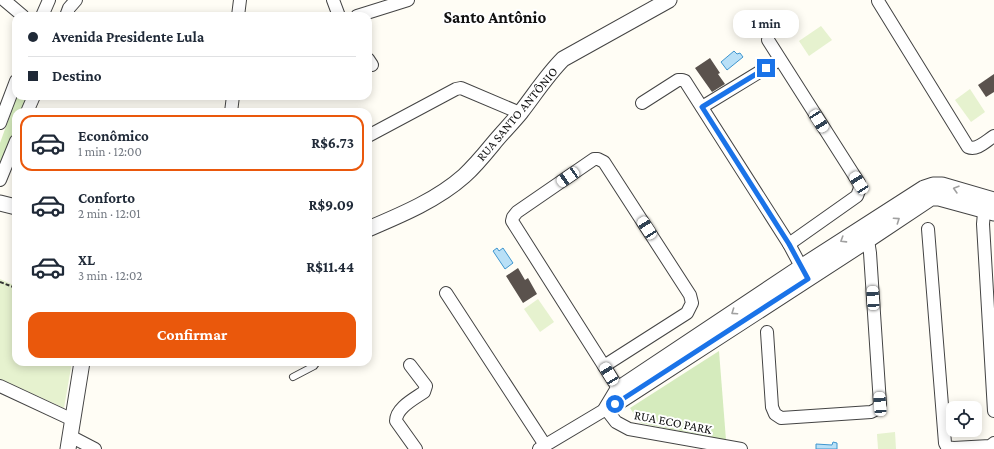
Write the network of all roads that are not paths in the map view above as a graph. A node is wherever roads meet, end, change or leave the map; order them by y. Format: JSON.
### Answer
{"nodes":[{"id":1,"x":4,"y":0,"type":"edge"},
{"id":2,"x":49,"y":0,"type":"edge"},
{"id":3,"x":76,"y":0,"type":"edge"},
{"id":4,"x":240,"y":0,"type":"edge"},
{"id":5,"x":334,"y":0,"type":"edge"},
{"id":6,"x":408,"y":0,"type":"edge"},
{"id":7,"x":669,"y":0,"type":"edge"},
{"id":8,"x":878,"y":1,"type":"edge"},
{"id":9,"x":18,"y":12,"type":"edge"},
{"id":10,"x":44,"y":12,"type":"edge"},
{"id":11,"x":67,"y":12,"type":"edge"},
{"id":12,"x":238,"y":12,"type":"edge"},
{"id":13,"x":338,"y":12,"type":"edge"},
{"id":14,"x":370,"y":12,"type":"edge"},
{"id":15,"x":768,"y":40,"type":"dead end"},
{"id":16,"x":779,"y":60,"type":"junction"},
{"id":17,"x":12,"y":92,"type":"edge"},
{"id":18,"x":642,"y":103,"type":"dead end"},
{"id":19,"x":702,"y":107,"type":"junction"},
{"id":20,"x":520,"y":113,"type":"junction"},
{"id":21,"x":0,"y":123,"type":"edge"},
{"id":22,"x":372,"y":134,"type":"edge"},
{"id":23,"x":994,"y":136,"type":"edge"},
{"id":24,"x":12,"y":150,"type":"edge"},
{"id":25,"x":0,"y":180,"type":"edge"},
{"id":26,"x":0,"y":203,"type":"edge"},
{"id":27,"x":989,"y":205,"type":"edge"},
{"id":28,"x":12,"y":206,"type":"edge"},
{"id":29,"x":372,"y":227,"type":"edge"},
{"id":30,"x":928,"y":229,"type":"dead end"},
{"id":31,"x":864,"y":235,"type":"junction"},
{"id":32,"x":789,"y":244,"type":"junction"},
{"id":33,"x":804,"y":273,"type":"junction"},
{"id":34,"x":446,"y":293,"type":"dead end"},
{"id":35,"x":767,"y":332,"type":"dead end"},
{"id":36,"x":81,"y":366,"type":"edge"},
{"id":37,"x":314,"y":366,"type":"edge"},
{"id":38,"x":410,"y":366,"type":"dead end"},
{"id":39,"x":604,"y":366,"type":"junction"},
{"id":40,"x":293,"y":377,"type":"dead end"},
{"id":41,"x":0,"y":386,"type":"edge"},
{"id":42,"x":621,"y":394,"type":"junction"},
{"id":43,"x":606,"y":409,"type":"junction"},
{"id":44,"x":994,"y":411,"type":"edge"},
{"id":45,"x":72,"y":420,"type":"junction"},
{"id":46,"x":69,"y":442,"type":"edge"},
{"id":47,"x":994,"y":443,"type":"edge"},
{"id":48,"x":542,"y":447,"type":"edge"},
{"id":49,"x":95,"y":449,"type":"edge"},
{"id":50,"x":416,"y":449,"type":"edge"},
{"id":51,"x":741,"y":449,"type":"edge"}],
"edges":[{"from":1,"to":9,"type":"street"},
{"from":2,"to":10,"type":"street"},
{"from":3,"to":11,"type":"street"},
{"from":4,"to":12,"type":"street"},
{"from":5,"to":13,"type":"street"},
{"from":6,"to":14,"type":"street"},
{"from":7,"to":20,"type":"street","name":"RUA SANTO ANTÔNIO"},
{"from":8,"to":23,"type":"street"},
{"from":15,"to":16,"type":"street"},
{"from":16,"to":19,"type":"street"},
{"from":16,"to":32,"type":"street"},
{"from":17,"to":21,"type":"street"},
{"from":18,"to":19,"type":"street"},
{"from":19,"to":32,"type":"street"},
{"from":20,"to":22,"type":"street"},
{"from":20,"to":29,"type":"street","name":"RUA SANTO ANTÔNIO"},
{"from":24,"to":25,"type":"street"},
{"from":26,"to":28,"type":"street"},
{"from":27,"to":31,"type":"street"},
{"from":27,"to":44,"type":"street"},
{"from":30,"to":47,"type":"street"},
{"from":31,"to":33,"type":"street"},
{"from":31,"to":35,"type":"street"},
{"from":32,"to":33,"type":"street"},
{"from":33,"to":42,"type":"street"},
{"from":34,"to":48,"type":"street"},
{"from":36,"to":45,"type":"street"},
{"from":37,"to":40,"type":"lane"},
{"from":38,"to":50,"type":"street"},
{"from":39,"to":39,"type":"street"},
{"from":39,"to":42,"type":"street"},
{"from":41,"to":45,"type":"street"},
{"from":42,"to":43,"type":"street"},
{"from":43,"to":48,"type":"street"},
{"from":43,"to":51,"type":"street","name":"RUA ECO PARK"},
{"from":45,"to":46,"type":"street"},
{"from":46,"to":49,"type":"street"}]}
